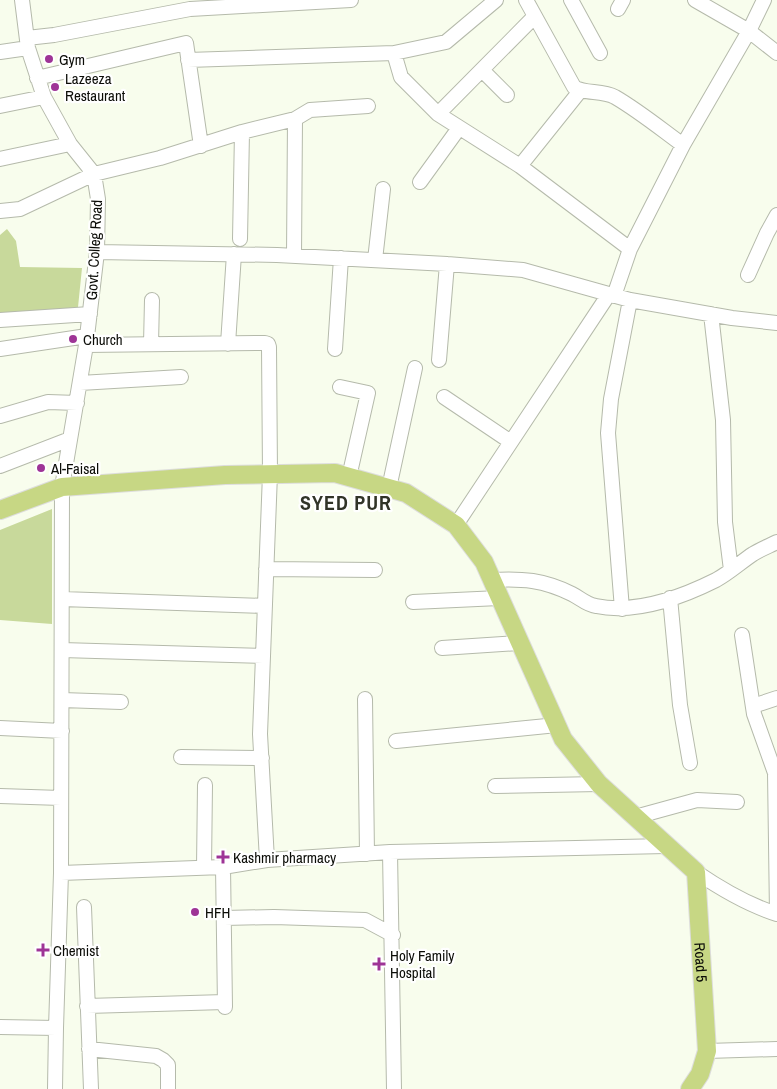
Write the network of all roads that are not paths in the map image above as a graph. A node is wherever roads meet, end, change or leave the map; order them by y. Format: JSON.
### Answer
{"nodes":[{"id":1,"x":22,"y":0,"type":"edge"},
{"id":2,"x":352,"y":0,"type":"edge"},
{"id":3,"x":496,"y":0,"type":"edge"},
{"id":4,"x":526,"y":0,"type":"edge"},
{"id":5,"x":571,"y":0,"type":"edge"},
{"id":6,"x":695,"y":0,"type":"edge"},
{"id":7,"x":764,"y":0,"type":"edge"},
{"id":8,"x":534,"y":17,"type":"junction"},
{"id":9,"x":749,"y":31,"type":"junction"},
{"id":10,"x":28,"y":43,"type":"junction"},
{"id":11,"x":0,"y":52,"type":"edge"},
{"id":12,"x":777,"y":53,"type":"edge"},
{"id":13,"x":394,"y":54,"type":"junction"},
{"id":14,"x":600,"y":54,"type":"dead end"},
{"id":15,"x":188,"y":60,"type":"junction"},
{"id":16,"x":482,"y":70,"type":"junction"},
{"id":17,"x":37,"y":78,"type":"junction"},
{"id":18,"x":580,"y":91,"type":"junction"},
{"id":19,"x":507,"y":94,"type":"dead end"},
{"id":20,"x":44,"y":97,"type":"junction"},
{"id":21,"x":0,"y":106,"type":"edge"},
{"id":22,"x":368,"y":106,"type":"dead end"},
{"id":23,"x":438,"y":114,"type":"junction"},
{"id":24,"x":295,"y":119,"type":"junction"},
{"id":25,"x":459,"y":128,"type":"junction"},
{"id":26,"x":242,"y":132,"type":"junction"},
{"id":27,"x":70,"y":144,"type":"junction"},
{"id":28,"x":684,"y":145,"type":"junction"},
{"id":29,"x":201,"y":146,"type":"junction"},
{"id":30,"x":0,"y":159,"type":"edge"},
{"id":31,"x":520,"y":166,"type":"junction"},
{"id":32,"x":94,"y":174,"type":"junction"},
{"id":33,"x":420,"y":182,"type":"dead end"},
{"id":34,"x":383,"y":189,"type":"dead end"},
{"id":35,"x":0,"y":211,"type":"edge"},
{"id":36,"x":777,"y":215,"type":"edge"},
{"id":37,"x":240,"y":239,"type":"dead end"},
{"id":38,"x":630,"y":249,"type":"junction"},
{"id":39,"x":97,"y":252,"type":"junction"},
{"id":40,"x":234,"y":254,"type":"junction"},
{"id":41,"x":294,"y":256,"type":"junction"},
{"id":42,"x":341,"y":258,"type":"junction"},
{"id":43,"x":375,"y":260,"type":"junction"},
{"id":44,"x":447,"y":264,"type":"junction"},
{"id":45,"x":748,"y":275,"type":"dead end"},
{"id":46,"x":611,"y":295,"type":"junction"},
{"id":47,"x":152,"y":300,"type":"dead end"},
{"id":48,"x":630,"y":300,"type":"junction"},
{"id":49,"x":90,"y":314,"type":"junction"},
{"id":50,"x":711,"y":314,"type":"junction"},
{"id":51,"x":0,"y":320,"type":"edge"},
{"id":52,"x":777,"y":323,"type":"edge"},
{"id":53,"x":87,"y":340,"type":"junction"},
{"id":54,"x":152,"y":344,"type":"junction"},
{"id":55,"x":228,"y":344,"type":"junction"},
{"id":56,"x":0,"y":349,"type":"edge"},
{"id":57,"x":335,"y":349,"type":"dead end"},
{"id":58,"x":439,"y":360,"type":"dead end"},
{"id":59,"x":415,"y":368,"type":"dead end"},
{"id":60,"x":181,"y":377,"type":"dead end"},
{"id":61,"x":80,"y":383,"type":"junction"},
{"id":62,"x":340,"y":387,"type":"dead end"},
{"id":63,"x":444,"y":397,"type":"dead end"},
{"id":64,"x":77,"y":403,"type":"junction"},
{"id":65,"x":0,"y":416,"type":"edge"},
{"id":66,"x":70,"y":439,"type":"junction"},
{"id":67,"x":511,"y":442,"type":"junction"},
{"id":68,"x":0,"y":466,"type":"edge"},
{"id":69,"x":270,"y":474,"type":"junction"},
{"id":70,"x":349,"y":477,"type":"junction"},
{"id":71,"x":62,"y":486,"type":"junction"},
{"id":72,"x":389,"y":488,"type":"junction"},
{"id":73,"x":0,"y":510,"type":"edge"},
{"id":74,"x":456,"y":525,"type":"junction"},
{"id":75,"x":777,"y":542,"type":"edge"},
{"id":76,"x":266,"y":569,"type":"junction"},
{"id":77,"x":375,"y":570,"type":"dead end"},
{"id":78,"x":731,"y":570,"type":"junction"},
{"id":79,"x":491,"y":580,"type":"junction"},
{"id":80,"x":499,"y":598,"type":"junction"},
{"id":81,"x":670,"y":598,"type":"junction"},
{"id":82,"x":62,"y":599,"type":"junction"},
{"id":83,"x":413,"y":602,"type":"dead end"},
{"id":84,"x":265,"y":606,"type":"junction"},
{"id":85,"x":622,"y":609,"type":"junction"},
{"id":86,"x":742,"y":635,"type":"dead end"},
{"id":87,"x":519,"y":643,"type":"junction"},
{"id":88,"x":442,"y":648,"type":"dead end"},
{"id":89,"x":62,"y":650,"type":"junction"},
{"id":90,"x":263,"y":656,"type":"junction"},
{"id":91,"x":365,"y":698,"type":"dead end"},
{"id":92,"x":777,"y":698,"type":"edge"},
{"id":93,"x":62,"y":700,"type":"junction"},
{"id":94,"x":121,"y":702,"type":"dead end"},
{"id":95,"x":752,"y":706,"type":"junction"},
{"id":96,"x":556,"y":725,"type":"junction"},
{"id":97,"x":0,"y":728,"type":"edge"},
{"id":98,"x":62,"y":731,"type":"junction"},
{"id":99,"x":396,"y":741,"type":"dead end"},
{"id":100,"x":181,"y":757,"type":"dead end"},
{"id":101,"x":262,"y":758,"type":"junction"},
{"id":102,"x":690,"y":763,"type":"dead end"},
{"id":103,"x":205,"y":784,"type":"dead end"},
{"id":104,"x":599,"y":784,"type":"junction"},
{"id":105,"x":495,"y":786,"type":"dead end"},
{"id":106,"x":0,"y":796,"type":"edge"},
{"id":107,"x":61,"y":798,"type":"junction"},
{"id":108,"x":736,"y":802,"type":"dead end"},
{"id":109,"x":635,"y":817,"type":"junction"},
{"id":110,"x":776,"y":832,"type":"edge"},
{"id":111,"x":666,"y":846,"type":"junction"},
{"id":112,"x":390,"y":852,"type":"junction"},
{"id":113,"x":367,"y":854,"type":"junction"},
{"id":114,"x":267,"y":860,"type":"junction"},
{"id":115,"x":204,"y":867,"type":"junction"},
{"id":116,"x":223,"y":867,"type":"junction"},
{"id":117,"x":61,"y":872,"type":"junction"},
{"id":118,"x":696,"y":872,"type":"junction"},
{"id":119,"x":84,"y":907,"type":"dead end"},
{"id":120,"x":777,"y":914,"type":"edge"},
{"id":121,"x":224,"y":918,"type":"junction"},
{"id":122,"x":393,"y":935,"type":"junction"},
{"id":123,"x":87,"y":1006,"type":"junction"},
{"id":124,"x":0,"y":1027,"type":"edge"},
{"id":125,"x":56,"y":1028,"type":"junction"},
{"id":126,"x":89,"y":1049,"type":"junction"},
{"id":127,"x":777,"y":1049,"type":"edge"},
{"id":128,"x":707,"y":1051,"type":"junction"},
{"id":129,"x":55,"y":1089,"type":"edge"},
{"id":130,"x":91,"y":1089,"type":"edge"},
{"id":131,"x":168,"y":1089,"type":"edge"},
{"id":132,"x":394,"y":1089,"type":"edge"},
{"id":133,"x":690,"y":1089,"type":"edge"}],
"edges":[{"from":1,"to":10,"type":"street","name":"Govt. Colleg Road"},
{"from":2,"to":10,"type":"street"},
{"from":3,"to":13,"type":"street"},
{"from":4,"to":8,"type":"street"},
{"from":5,"to":14,"type":"street"},
{"from":6,"to":9,"type":"street"},
{"from":7,"to":9,"type":"street"},
{"from":8,"to":16,"type":"street"},
{"from":8,"to":18,"type":"street"},
{"from":9,"to":12,"type":"street"},
{"from":9,"to":28,"type":"street"},
{"from":10,"to":11,"type":"street"},
{"from":10,"to":17,"type":"street","name":"Govt. Colleg Road"},
{"from":13,"to":15,"type":"street"},
{"from":13,"to":23,"type":"street"},
{"from":15,"to":17,"type":"street"},
{"from":15,"to":29,"type":"street"},
{"from":16,"to":19,"type":"street"},
{"from":16,"to":23,"type":"street"},
{"from":17,"to":20,"type":"street","name":"Govt. Colleg Road"},
{"from":18,"to":28,"type":"street"},
{"from":18,"to":31,"type":"street"},
{"from":20,"to":21,"type":"street"},
{"from":20,"to":27,"type":"street","name":"Govt. Colleg Road"},
{"from":22,"to":24,"type":"street"},
{"from":23,"to":25,"type":"street"},
{"from":24,"to":26,"type":"street"},
{"from":24,"to":41,"type":"street"},
{"from":25,"to":31,"type":"street"},
{"from":25,"to":33,"type":"street"},
{"from":26,"to":29,"type":"street"},
{"from":26,"to":37,"type":"street"},
{"from":27,"to":30,"type":"street"},
{"from":27,"to":32,"type":"street","name":"Govt. Colleg Road"},
{"from":28,"to":38,"type":"street"},
{"from":29,"to":32,"type":"street"},
{"from":31,"to":38,"type":"street"},
{"from":32,"to":35,"type":"street"},
{"from":32,"to":39,"type":"street","name":"Govt. Colleg Road"},
{"from":34,"to":43,"type":"street"},
{"from":36,"to":45,"type":"street"},
{"from":38,"to":46,"type":"street"},
{"from":39,"to":40,"type":"street"},
{"from":39,"to":49,"type":"street","name":"Govt. Colleg Road"},
{"from":40,"to":41,"type":"street"},
{"from":40,"to":55,"type":"street"},
{"from":41,"to":42,"type":"street"},
{"from":42,"to":43,"type":"street"},
{"from":42,"to":57,"type":"street"},
{"from":43,"to":44,"type":"street"},
{"from":44,"to":46,"type":"street"},
{"from":44,"to":58,"type":"street"},
{"from":46,"to":48,"type":"street"},
{"from":46,"to":67,"type":"street"},
{"from":47,"to":54,"type":"street"},
{"from":48,"to":50,"type":"street"},
{"from":48,"to":85,"type":"street"},
{"from":49,"to":51,"type":"street"},
{"from":49,"to":53,"type":"street","name":"Govt. Colleg Road"},
{"from":50,"to":52,"type":"street"},
{"from":50,"to":78,"type":"street"},
{"from":53,"to":54,"type":"street"},
{"from":53,"to":56,"type":"street"},
{"from":53,"to":61,"type":"street","name":"Govt. Colleg Road"},
{"from":54,"to":55,"type":"street"},
{"from":55,"to":69,"type":"street"},
{"from":59,"to":72,"type":"street"},
{"from":60,"to":61,"type":"street"},
{"from":61,"to":64,"type":"street","name":"Govt. Colleg Road"},
{"from":62,"to":70,"type":"street"},
{"from":63,"to":67,"type":"street"},
{"from":64,"to":65,"type":"street"},
{"from":64,"to":66,"type":"street","name":"Govt. Colleg Road"},
{"from":66,"to":68,"type":"street"},
{"from":66,"to":71,"type":"street","name":"Govt. Colleg Road"},
{"from":67,"to":74,"type":"street"},
{"from":69,"to":70,"type":"main road"},
{"from":69,"to":71,"type":"main road"},
{"from":69,"to":76,"type":"street"},
{"from":70,"to":72,"type":"main road"},
{"from":71,"to":73,"type":"main road"},
{"from":71,"to":82,"type":"street","name":"Govt. Colleg Road"},
{"from":72,"to":74,"type":"main road"},
{"from":74,"to":79,"type":"main road"},
{"from":75,"to":78,"type":"street"},
{"from":76,"to":77,"type":"street"},
{"from":76,"to":84,"type":"street"},
{"from":78,"to":81,"type":"street"},
{"from":79,"to":80,"type":"main road"},
{"from":79,"to":85,"type":"street"},
{"from":80,"to":83,"type":"street"},
{"from":80,"to":87,"type":"main road"},
{"from":81,"to":85,"type":"street"},
{"from":81,"to":102,"type":"street"},
{"from":82,"to":84,"type":"street"},
{"from":82,"to":89,"type":"street","name":"Govt. Colleg Road"},
{"from":84,"to":90,"type":"street"},
{"from":86,"to":95,"type":"street"},
{"from":87,"to":88,"type":"street"},
{"from":87,"to":96,"type":"main road"},
{"from":89,"to":90,"type":"street"},
{"from":89,"to":93,"type":"street","name":"Govt. Colleg Road"},
{"from":90,"to":101,"type":"street"},
{"from":91,"to":113,"type":"street"},
{"from":92,"to":95,"type":"street"},
{"from":93,"to":94,"type":"street"},
{"from":93,"to":98,"type":"street","name":"Govt. Colleg Road"},
{"from":95,"to":110,"type":"street"},
{"from":96,"to":99,"type":"street"},
{"from":96,"to":104,"type":"main road"},
{"from":97,"to":98,"type":"street"},
{"from":98,"to":107,"type":"street","name":"Govt. Colleg Road"},
{"from":100,"to":101,"type":"street"},
{"from":101,"to":114,"type":"street"},
{"from":103,"to":115,"type":"street"},
{"from":104,"to":105,"type":"street"},
{"from":104,"to":109,"type":"main road"},
{"from":106,"to":107,"type":"street"},
{"from":107,"to":117,"type":"street","name":"Govt. Colleg Road"},
{"from":108,"to":109,"type":"street"},
{"from":109,"to":111,"type":"main road"},
{"from":110,"to":120,"type":"street"},
{"from":111,"to":112,"type":"street"},
{"from":111,"to":118,"type":"main road"},
{"from":112,"to":113,"type":"street"},
{"from":112,"to":122,"type":"street"},
{"from":113,"to":114,"type":"street"},
{"from":114,"to":116,"type":"street"},
{"from":115,"to":116,"type":"street"},
{"from":115,"to":117,"type":"street"},
{"from":116,"to":121,"type":"street"},
{"from":117,"to":125,"type":"street","name":"Govt. Colleg Road"},
{"from":118,"to":120,"type":"street"},
{"from":118,"to":128,"type":"main road","name":"Road 5"},
{"from":119,"to":123,"type":"street"},
{"from":121,"to":122,"type":"street"},
{"from":121,"to":123,"type":"street"},
{"from":122,"to":132,"type":"street"},
{"from":123,"to":126,"type":"street"},
{"from":124,"to":125,"type":"street"},
{"from":125,"to":129,"type":"street","name":"Govt. Colleg Road"},
{"from":126,"to":130,"type":"street"},
{"from":126,"to":131,"type":"street"},
{"from":127,"to":128,"type":"street"},
{"from":128,"to":133,"type":"main road","name":"Road 5"}]}
